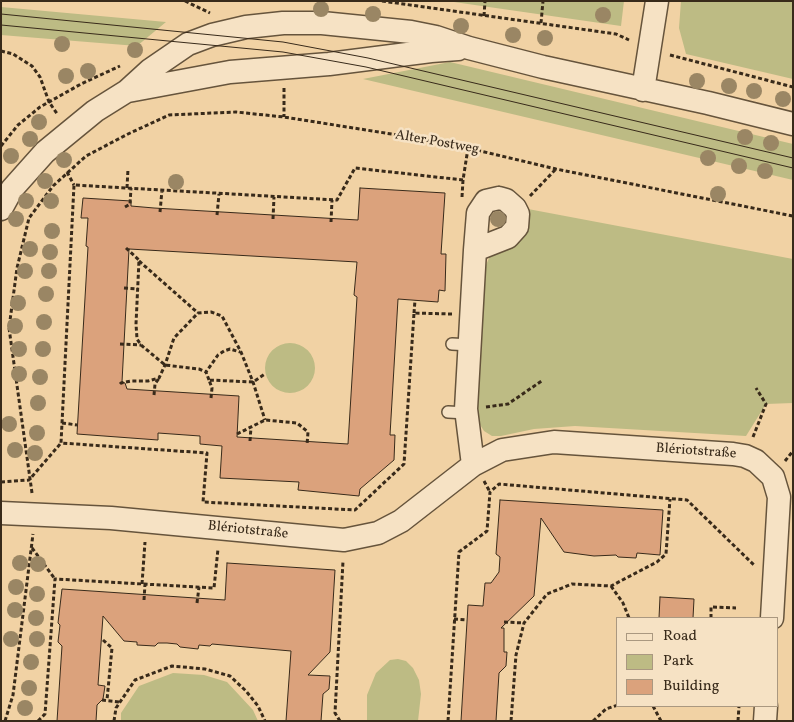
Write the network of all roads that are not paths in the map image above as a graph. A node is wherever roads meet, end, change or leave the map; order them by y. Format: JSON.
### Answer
{"nodes":[{"id":1,"x":657,"y":1,"type":"edge"},
{"id":2,"x":469,"y":48,"type":"junction"},
{"id":3,"x":643,"y":90,"type":"junction"},
{"id":4,"x":128,"y":91,"type":"junction"},
{"id":5,"x":793,"y":124,"type":"edge"},
{"id":6,"x":1,"y":209,"type":"edge"},
{"id":7,"x":475,"y":250,"type":"junction"},
{"id":8,"x":478,"y":477,"type":"junction"},
{"id":9,"x":1,"y":513,"type":"edge"},
{"id":10,"x":772,"y":617,"type":"edge"},
{"id":11,"x":766,"y":707,"type":"edge"},
{"id":12,"x":765,"y":721,"type":"edge"}],
"edges":[{"from":1,"to":3,"type":"street"},
{"from":2,"to":3,"type":"street"},
{"from":2,"to":4,"type":"street"},
{"from":2,"to":4,"type":"street"},
{"from":3,"to":5,"type":"street"},
{"from":4,"to":6,"type":"street"},
{"from":7,"to":7,"type":"street"},
{"from":7,"to":8,"type":"street"},
{"from":8,"to":9,"type":"street","name":"Blériotstraße"},
{"from":8,"to":10,"type":"street","name":"Blériotstraße"},
{"from":11,"to":12,"type":"street"}]}
